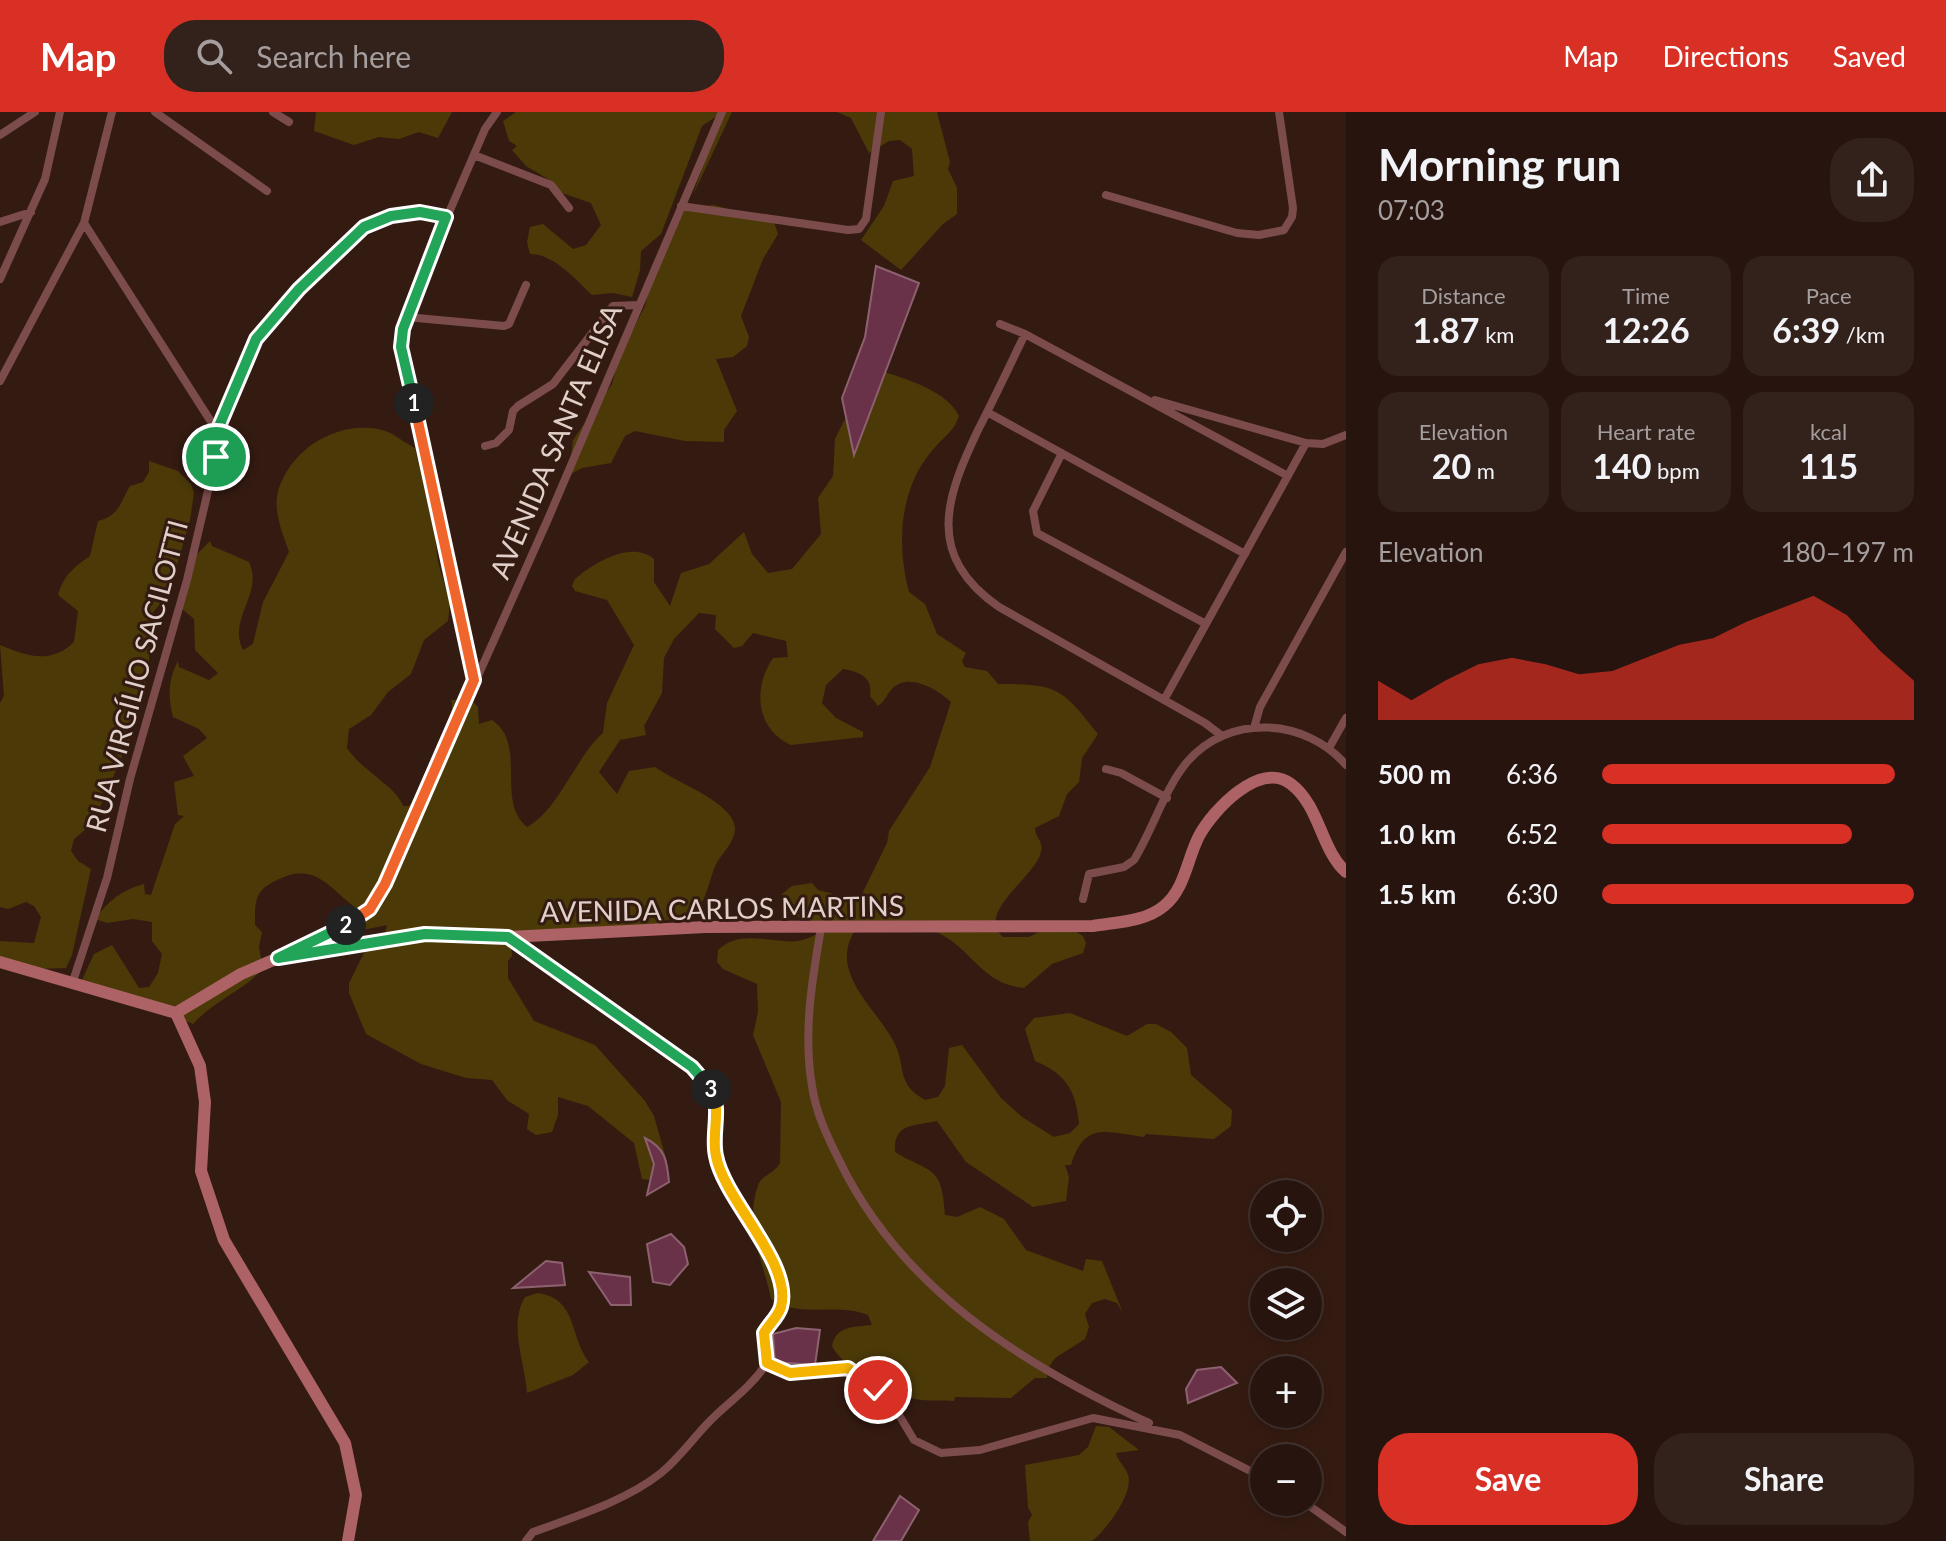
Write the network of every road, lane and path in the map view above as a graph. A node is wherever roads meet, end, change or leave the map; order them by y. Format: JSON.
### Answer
{"nodes":[{"id":1,"x":35,"y":112,"type":"edge"},
{"id":2,"x":60,"y":112,"type":"edge"},
{"id":3,"x":112,"y":112,"type":"edge"},
{"id":4,"x":155,"y":112,"type":"edge"},
{"id":5,"x":273,"y":112,"type":"edge"},
{"id":6,"x":497,"y":112,"type":"edge"},
{"id":7,"x":722,"y":112,"type":"edge"},
{"id":8,"x":881,"y":112,"type":"edge"},
{"id":9,"x":1279,"y":112,"type":"edge"},
{"id":10,"x":289,"y":122,"type":"dead end"},
{"id":11,"x":0,"y":135,"type":"edge"},
{"id":12,"x":474,"y":155,"type":"junction"},
{"id":13,"x":267,"y":191,"type":"dead end"},
{"id":14,"x":1106,"y":195,"type":"dead end"},
{"id":15,"x":681,"y":206,"type":"junction"},
{"id":16,"x":569,"y":208,"type":"dead end"},
{"id":17,"x":31,"y":212,"type":"junction"},
{"id":18,"x":446,"y":217,"type":"junction"},
{"id":19,"x":0,"y":222,"type":"edge"},
{"id":20,"x":84,"y":223,"type":"junction"},
{"id":21,"x":0,"y":279,"type":"edge"},
{"id":22,"x":526,"y":285,"type":"dead end"},
{"id":23,"x":638,"y":305,"type":"junction"},
{"id":24,"x":406,"y":317,"type":"junction"},
{"id":25,"x":1000,"y":324,"type":"dead end"},
{"id":26,"x":1025,"y":334,"type":"junction"},
{"id":27,"x":0,"y":381,"type":"edge"},
{"id":28,"x":1142,"y":397,"type":"junction"},
{"id":29,"x":987,"y":412,"type":"junction"},
{"id":30,"x":1218,"y":416,"type":"junction"},
{"id":31,"x":1197,"y":427,"type":"junction"},
{"id":32,"x":217,"y":431,"type":"junction"},
{"id":33,"x":1346,"y":435,"type":"edge"},
{"id":34,"x":1214,"y":436,"type":"junction"},
{"id":35,"x":1306,"y":443,"type":"junction"},
{"id":36,"x":485,"y":446,"type":"dead end"},
{"id":37,"x":1062,"y":453,"type":"junction"},
{"id":38,"x":1288,"y":476,"type":"junction"},
{"id":39,"x":1346,"y":552,"type":"edge"},
{"id":40,"x":1245,"y":554,"type":"junction"},
{"id":41,"x":1206,"y":624,"type":"junction"},
{"id":42,"x":474,"y":680,"type":"junction"},
{"id":43,"x":1164,"y":700,"type":"junction"},
{"id":44,"x":1346,"y":718,"type":"edge"},
{"id":45,"x":1254,"y":728,"type":"junction"},
{"id":46,"x":1222,"y":736,"type":"junction"},
{"id":47,"x":1329,"y":748,"type":"junction"},
{"id":48,"x":1346,"y":765,"type":"edge"},
{"id":49,"x":1106,"y":769,"type":"dead end"},
{"id":50,"x":1167,"y":798,"type":"junction"},
{"id":51,"x":1346,"y":872,"type":"edge"},
{"id":52,"x":1083,"y":899,"type":"dead end"},
{"id":53,"x":821,"y":928,"type":"junction"},
{"id":54,"x":508,"y":937,"type":"junction"},
{"id":55,"x":278,"y":958,"type":"junction"},
{"id":56,"x":0,"y":962,"type":"edge"},
{"id":57,"x":73,"y":981,"type":"junction"},
{"id":58,"x":176,"y":1013,"type":"junction"},
{"id":59,"x":767,"y":1363,"type":"junction"},
{"id":60,"x":1164,"y":1430,"type":"junction"},
{"id":61,"x":1250,"y":1470,"type":"edge"},
{"id":62,"x":1322,"y":1515,"type":"edge"},
{"id":63,"x":1346,"y":1532,"type":"edge"},
{"id":64,"x":348,"y":1541,"type":"edge"},
{"id":65,"x":526,"y":1541,"type":"edge"}],
"edges":[{"from":1,"to":11,"type":"street"},
{"from":2,"to":17,"type":"street"},
{"from":3,"to":20,"type":"street"},
{"from":4,"to":13,"type":"street"},
{"from":5,"to":10,"type":"street"},
{"from":6,"to":12,"type":"street"},
{"from":7,"to":15,"type":"street","name":"AVENIDA SANTA ELISA"},
{"from":8,"to":15,"type":"street"},
{"from":9,"to":14,"type":"street"},
{"from":12,"to":16,"type":"street"},
{"from":12,"to":18,"type":"street"},
{"from":15,"to":23,"type":"street","name":"AVENIDA SANTA ELISA"},
{"from":17,"to":19,"type":"street"},
{"from":17,"to":21,"type":"street"},
{"from":18,"to":24,"type":"street"},
{"from":18,"to":32,"type":"street","name":"RUA VIRGÍLIO SACILOTTI"},
{"from":20,"to":27,"type":"street"},
{"from":20,"to":32,"type":"street"},
{"from":22,"to":24,"type":"street"},
{"from":23,"to":36,"type":"street"},
{"from":23,"to":42,"type":"street","name":"AVENIDA SANTA ELISA"},
{"from":24,"to":42,"type":"street"},
{"from":25,"to":26,"type":"street"},
{"from":26,"to":28,"type":"street"},
{"from":26,"to":29,"type":"street"},
{"from":28,"to":30,"type":"street"},
{"from":28,"to":31,"type":"street"},
{"from":29,"to":37,"type":"street"},
{"from":29,"to":43,"type":"street"},
{"from":30,"to":31,"type":"street"},
{"from":30,"to":34,"type":"street"},
{"from":30,"to":35,"type":"street"},
{"from":31,"to":34,"type":"street"},
{"from":32,"to":57,"type":"street","name":"RUA VIRGÍLIO SACILOTTI"},
{"from":33,"to":35,"type":"street"},
{"from":34,"to":38,"type":"street"},
{"from":35,"to":38,"type":"street"},
{"from":37,"to":40,"type":"street"},
{"from":37,"to":41,"type":"street"},
{"from":38,"to":40,"type":"street"},
{"from":39,"to":45,"type":"street"},
{"from":40,"to":41,"type":"street"},
{"from":41,"to":43,"type":"street"},
{"from":42,"to":55,"type":"street","name":"AVENIDA SANTA ELISA"},
{"from":43,"to":46,"type":"street"},
{"from":44,"to":47,"type":"street"},
{"from":45,"to":46,"type":"street"},
{"from":45,"to":47,"type":"street"},
{"from":46,"to":50,"type":"street"},
{"from":47,"to":48,"type":"street"},
{"from":49,"to":50,"type":"street"},
{"from":50,"to":52,"type":"street"},
{"from":51,"to":53,"type":"street","name":"AVENIDA CARLOS MARTINS"},
{"from":53,"to":54,"type":"street","name":"AVENIDA CARLOS MARTINS"},
{"from":53,"to":60,"type":"street"},
{"from":54,"to":55,"type":"street","name":"AVENIDA CARLOS MARTINS"},
{"from":54,"to":59,"type":"street"},
{"from":55,"to":58,"type":"street","name":"AVENIDA CARLOS MARTINS"},
{"from":56,"to":57,"type":"street"},
{"from":57,"to":58,"type":"street"},
{"from":58,"to":64,"type":"street"},
{"from":59,"to":60,"type":"street"},
{"from":59,"to":65,"type":"street"},
{"from":60,"to":61,"type":"street"},
{"from":62,"to":63,"type":"street"}]}
